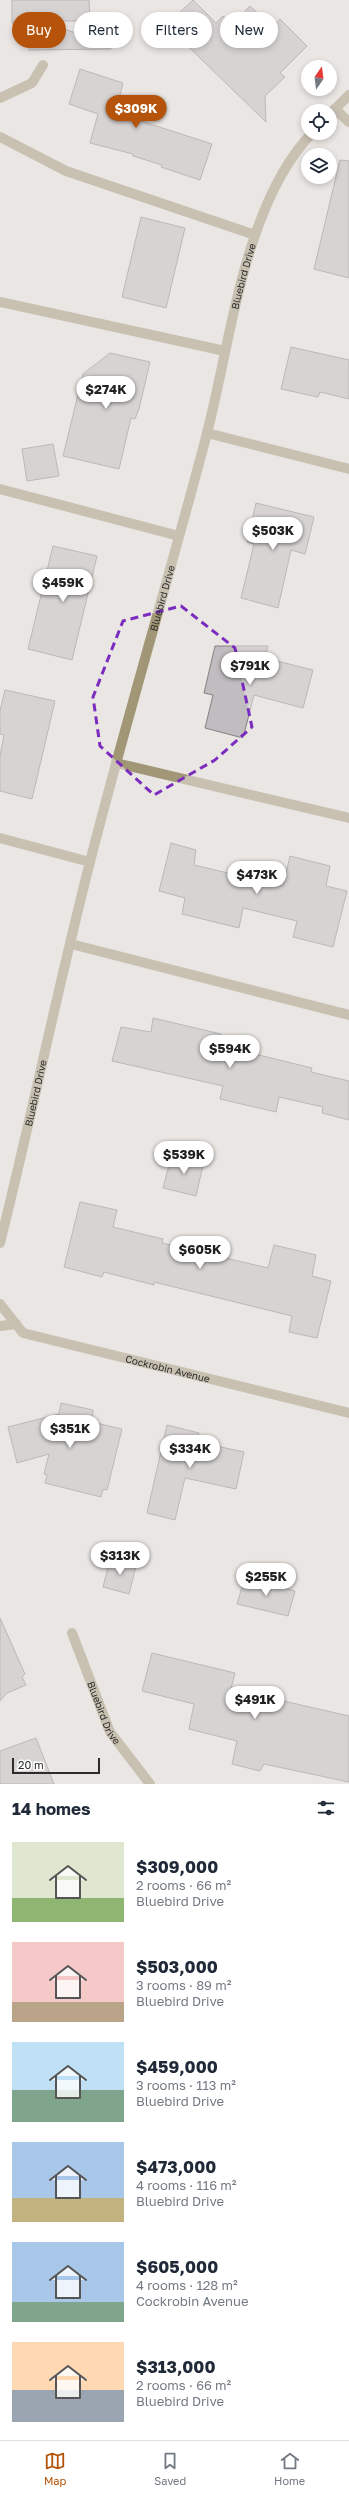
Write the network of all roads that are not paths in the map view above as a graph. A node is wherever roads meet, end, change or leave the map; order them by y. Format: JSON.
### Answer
{"nodes":[{"id":1,"x":43,"y":65,"type":"dead end"},
{"id":2,"x":349,"y":95,"type":"edge"},
{"id":3,"x":0,"y":98,"type":"edge"},
{"id":4,"x":337,"y":107,"type":"edge"},
{"id":5,"x":337,"y":114,"type":"edge"},
{"id":6,"x":349,"y":122,"type":"edge"},
{"id":7,"x":0,"y":137,"type":"edge"},
{"id":8,"x":306,"y":140,"type":"edge"},
{"id":9,"x":255,"y":235,"type":"junction"},
{"id":10,"x":0,"y":302,"type":"edge"},
{"id":11,"x":225,"y":351,"type":"junction"},
{"id":12,"x":207,"y":433,"type":"junction"},
{"id":13,"x":349,"y":469,"type":"edge"},
{"id":14,"x":0,"y":489,"type":"edge"},
{"id":15,"x":179,"y":536,"type":"junction"},
{"id":16,"x":116,"y":763,"type":"junction"},
{"id":17,"x":349,"y":818,"type":"edge"},
{"id":18,"x":0,"y":838,"type":"edge"},
{"id":19,"x":90,"y":862,"type":"junction"},
{"id":20,"x":71,"y":944,"type":"junction"},
{"id":21,"x":349,"y":1014,"type":"edge"},
{"id":22,"x":0,"y":1243,"type":"edge"},
{"id":23,"x":0,"y":1304,"type":"edge"},
{"id":24,"x":16,"y":1324,"type":"junction"},
{"id":25,"x":0,"y":1326,"type":"edge"},
{"id":26,"x":349,"y":1414,"type":"edge"},
{"id":27,"x":72,"y":1633,"type":"dead end"},
{"id":28,"x":150,"y":1784,"type":"edge"}],
"edges":[{"from":1,"to":3,"type":"street"},
{"from":2,"to":4,"type":"street"},
{"from":5,"to":6,"type":"street"},
{"from":7,"to":9,"type":"street"},
{"from":8,"to":9,"type":"street","name":"Bluebird Drive"},
{"from":9,"to":11,"type":"street","name":"Bluebird Drive"},
{"from":10,"to":11,"type":"street"},
{"from":11,"to":12,"type":"street","name":"Bluebird Drive"},
{"from":12,"to":13,"type":"street"},
{"from":12,"to":15,"type":"street","name":"Bluebird Drive"},
{"from":14,"to":15,"type":"street"},
{"from":15,"to":16,"type":"street","name":"Bluebird Drive"},
{"from":16,"to":17,"type":"street"},
{"from":16,"to":19,"type":"street","name":"Bluebird Drive"},
{"from":18,"to":19,"type":"street"},
{"from":19,"to":20,"type":"street","name":"Bluebird Drive"},
{"from":20,"to":21,"type":"street"},
{"from":20,"to":22,"type":"street","name":"Bluebird Drive"},
{"from":23,"to":24,"type":"street","name":"Cockrobin Avenue"},
{"from":24,"to":25,"type":"street"},
{"from":24,"to":26,"type":"street","name":"Cockrobin Avenue"},
{"from":27,"to":28,"type":"street","name":"Bluebird Drive"}]}
